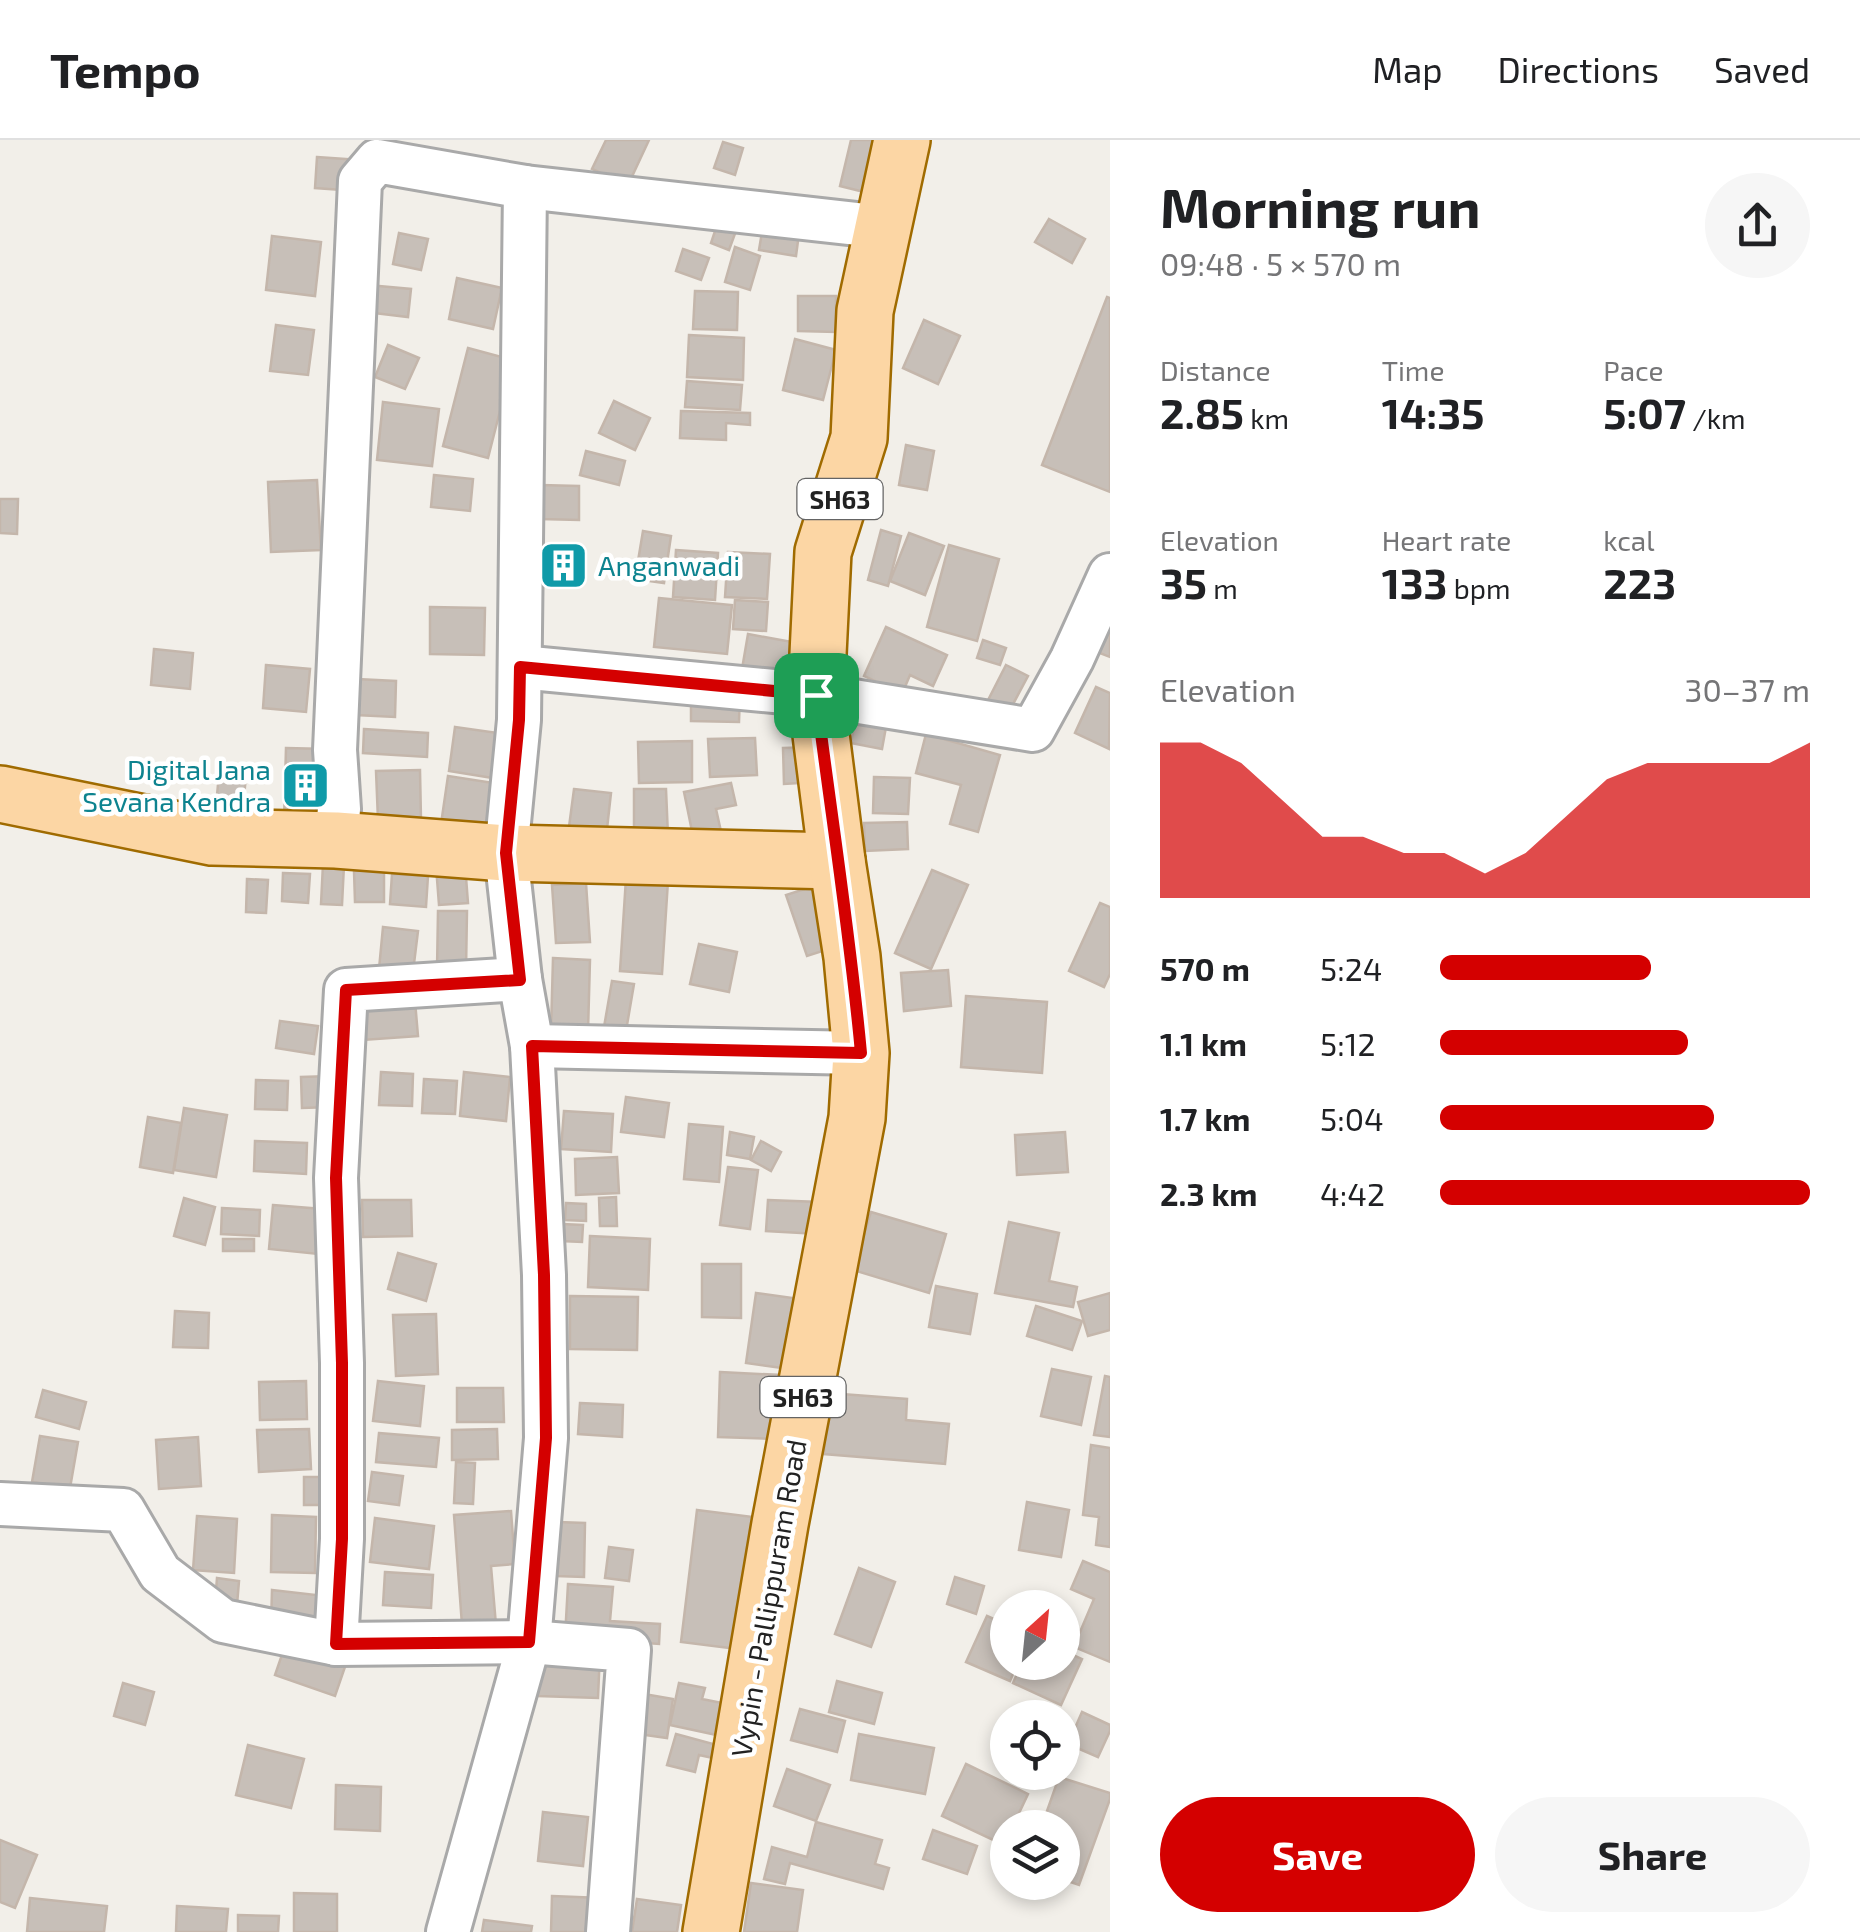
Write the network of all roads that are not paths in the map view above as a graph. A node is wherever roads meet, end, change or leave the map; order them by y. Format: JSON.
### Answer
{"nodes":[{"id":1,"x":902,"y":140,"type":"edge"},
{"id":2,"x":526,"y":187,"type":"junction"},
{"id":3,"x":884,"y":226,"type":"junction"},
{"id":4,"x":1110,"y":576,"type":"edge"},
{"id":5,"x":520,"y":667,"type":"junction"},
{"id":6,"x":816,"y":695,"type":"junction"},
{"id":7,"x":0,"y":794,"type":"edge"},
{"id":8,"x":336,"y":840,"type":"junction"},
{"id":9,"x":506,"y":853,"type":"junction"},
{"id":10,"x":837,"y":860,"type":"junction"},
{"id":11,"x":520,"y":980,"type":"junction"},
{"id":12,"x":532,"y":1046,"type":"junction"},
{"id":13,"x":861,"y":1053,"type":"junction"},
{"id":14,"x":0,"y":1504,"type":"edge"},
{"id":15,"x":529,"y":1642,"type":"junction"},
{"id":16,"x":336,"y":1644,"type":"junction"},
{"id":17,"x":448,"y":1932,"type":"edge"},
{"id":18,"x":608,"y":1932,"type":"edge"},
{"id":19,"x":711,"y":1932,"type":"edge"}],
"edges":[{"from":1,"to":3,"type":"main road","name":"Vypin - Pallippuram Road","number":"SH63"},
{"from":2,"to":3,"type":"street"},
{"from":2,"to":5,"type":"street"},
{"from":2,"to":8,"type":"street"},
{"from":3,"to":6,"type":"main road","name":"Vypin - Pallippuram Road","number":"SH63"},
{"from":4,"to":6,"type":"street"},
{"from":5,"to":6,"type":"street"},
{"from":5,"to":9,"type":"street"},
{"from":6,"to":10,"type":"main road","name":"Vypin - Pallippuram Road","number":"SH63"},
{"from":7,"to":8,"type":"main road"},
{"from":8,"to":9,"type":"main road"},
{"from":9,"to":10,"type":"main road"},
{"from":9,"to":11,"type":"street"},
{"from":10,"to":13,"type":"main road","name":"Vypin - Pallippuram Road","number":"SH63"},
{"from":11,"to":12,"type":"street"},
{"from":11,"to":16,"type":"street"},
{"from":12,"to":13,"type":"street"},
{"from":12,"to":15,"type":"street"},
{"from":13,"to":19,"type":"main road","name":"Vypin - Pallippuram Road","number":"SH63"},
{"from":14,"to":16,"type":"street"},
{"from":15,"to":16,"type":"street"},
{"from":15,"to":17,"type":"street"},
{"from":15,"to":18,"type":"street"}]}
